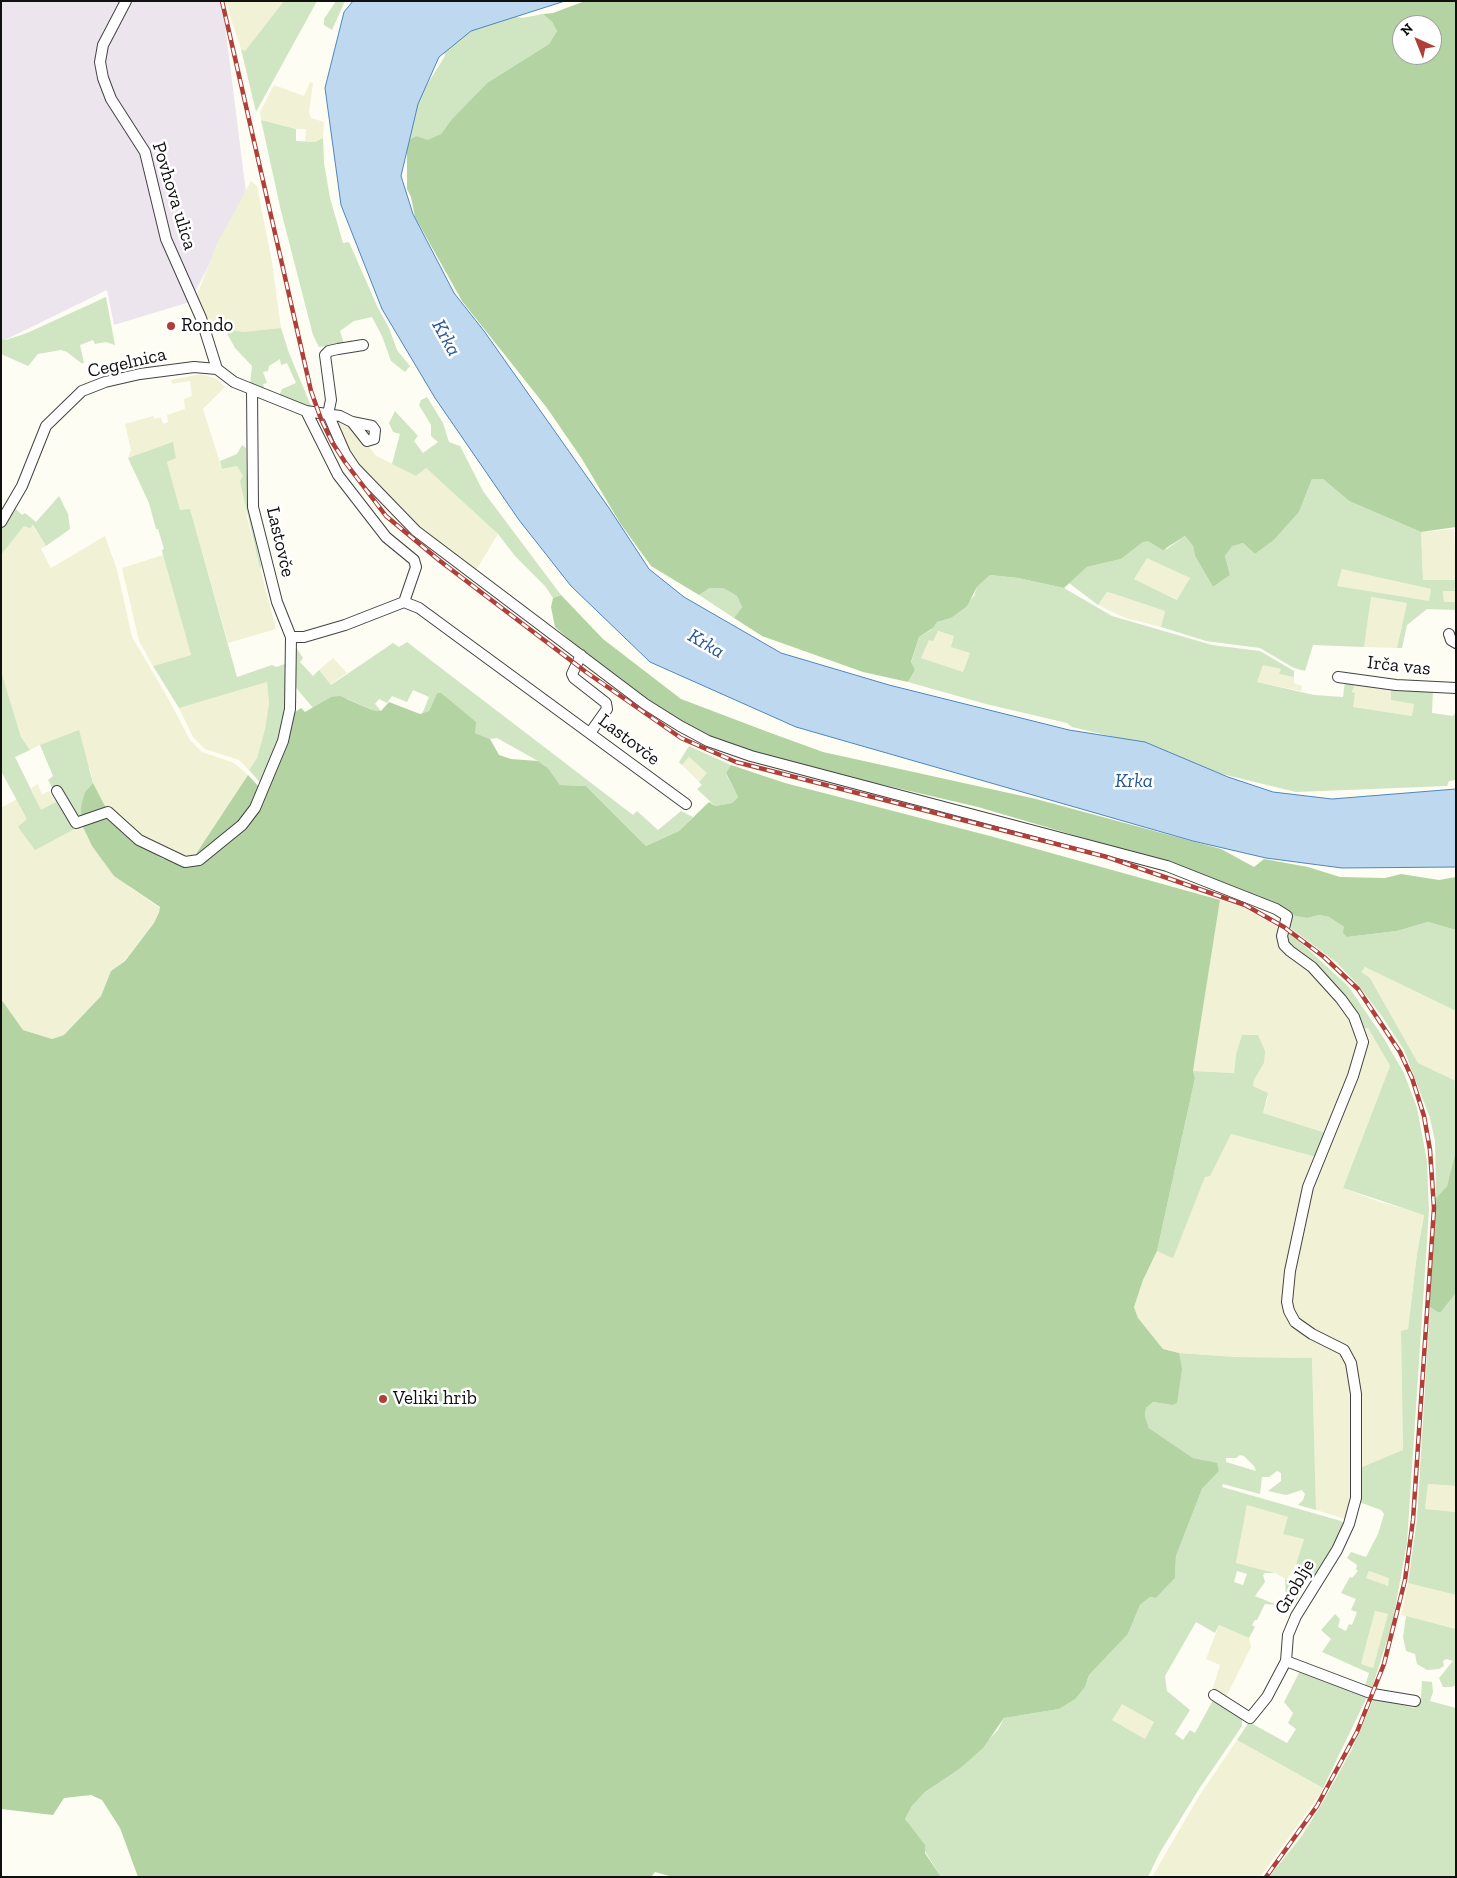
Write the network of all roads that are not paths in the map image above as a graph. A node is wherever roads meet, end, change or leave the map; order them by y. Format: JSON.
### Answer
{"nodes":[{"id":1,"x":126,"y":1,"type":"edge"},
{"id":2,"x":363,"y":345,"type":"dead end"},
{"id":3,"x":217,"y":369,"type":"junction"},
{"id":4,"x":252,"y":390,"type":"junction"},
{"id":5,"x":306,"y":411,"type":"junction"},
{"id":6,"x":328,"y":414,"type":"junction"},
{"id":7,"x":352,"y":422,"type":"dead end"},
{"id":8,"x":1,"y":522,"type":"edge"},
{"id":9,"x":404,"y":602,"type":"junction"},
{"id":10,"x":1449,"y":634,"type":"dead end"},
{"id":11,"x":291,"y":637,"type":"junction"},
{"id":12,"x":1456,"y":643,"type":"edge"},
{"id":13,"x":581,"y":655,"type":"junction"},
{"id":14,"x":1338,"y":677,"type":"dead end"},
{"id":15,"x":1456,"y":688,"type":"edge"},
{"id":16,"x":590,"y":733,"type":"junction"},
{"id":17,"x":57,"y":791,"type":"dead end"},
{"id":18,"x":686,"y":804,"type":"dead end"},
{"id":19,"x":1286,"y":1661,"type":"junction"},
{"id":20,"x":1214,"y":1695,"type":"dead end"},
{"id":21,"x":1415,"y":1701,"type":"dead end"}],
"edges":[{"from":1,"to":3,"type":"street","name":"Povhova ulica"},
{"from":2,"to":6,"type":"street"},
{"from":3,"to":4,"type":"street"},
{"from":3,"to":8,"type":"street","name":"Cegelnica"},
{"from":4,"to":5,"type":"street"},
{"from":4,"to":11,"type":"street","name":"Lastovče"},
{"from":5,"to":6,"type":"street"},
{"from":5,"to":9,"type":"street"},
{"from":6,"to":7,"type":"street"},
{"from":6,"to":13,"type":"street"},
{"from":9,"to":11,"type":"street"},
{"from":9,"to":16,"type":"street","name":"Lastovče"},
{"from":10,"to":12,"type":"street","name":"Irča vas"},
{"from":11,"to":17,"type":"street"},
{"from":13,"to":16,"type":"street"},
{"from":13,"to":19,"type":"street","name":"Groblje"},
{"from":14,"to":15,"type":"street","name":"Irča vas"},
{"from":16,"to":18,"type":"street","name":"Lastovče"},
{"from":19,"to":20,"type":"street","name":"Groblje"},
{"from":19,"to":21,"type":"street"}]}
